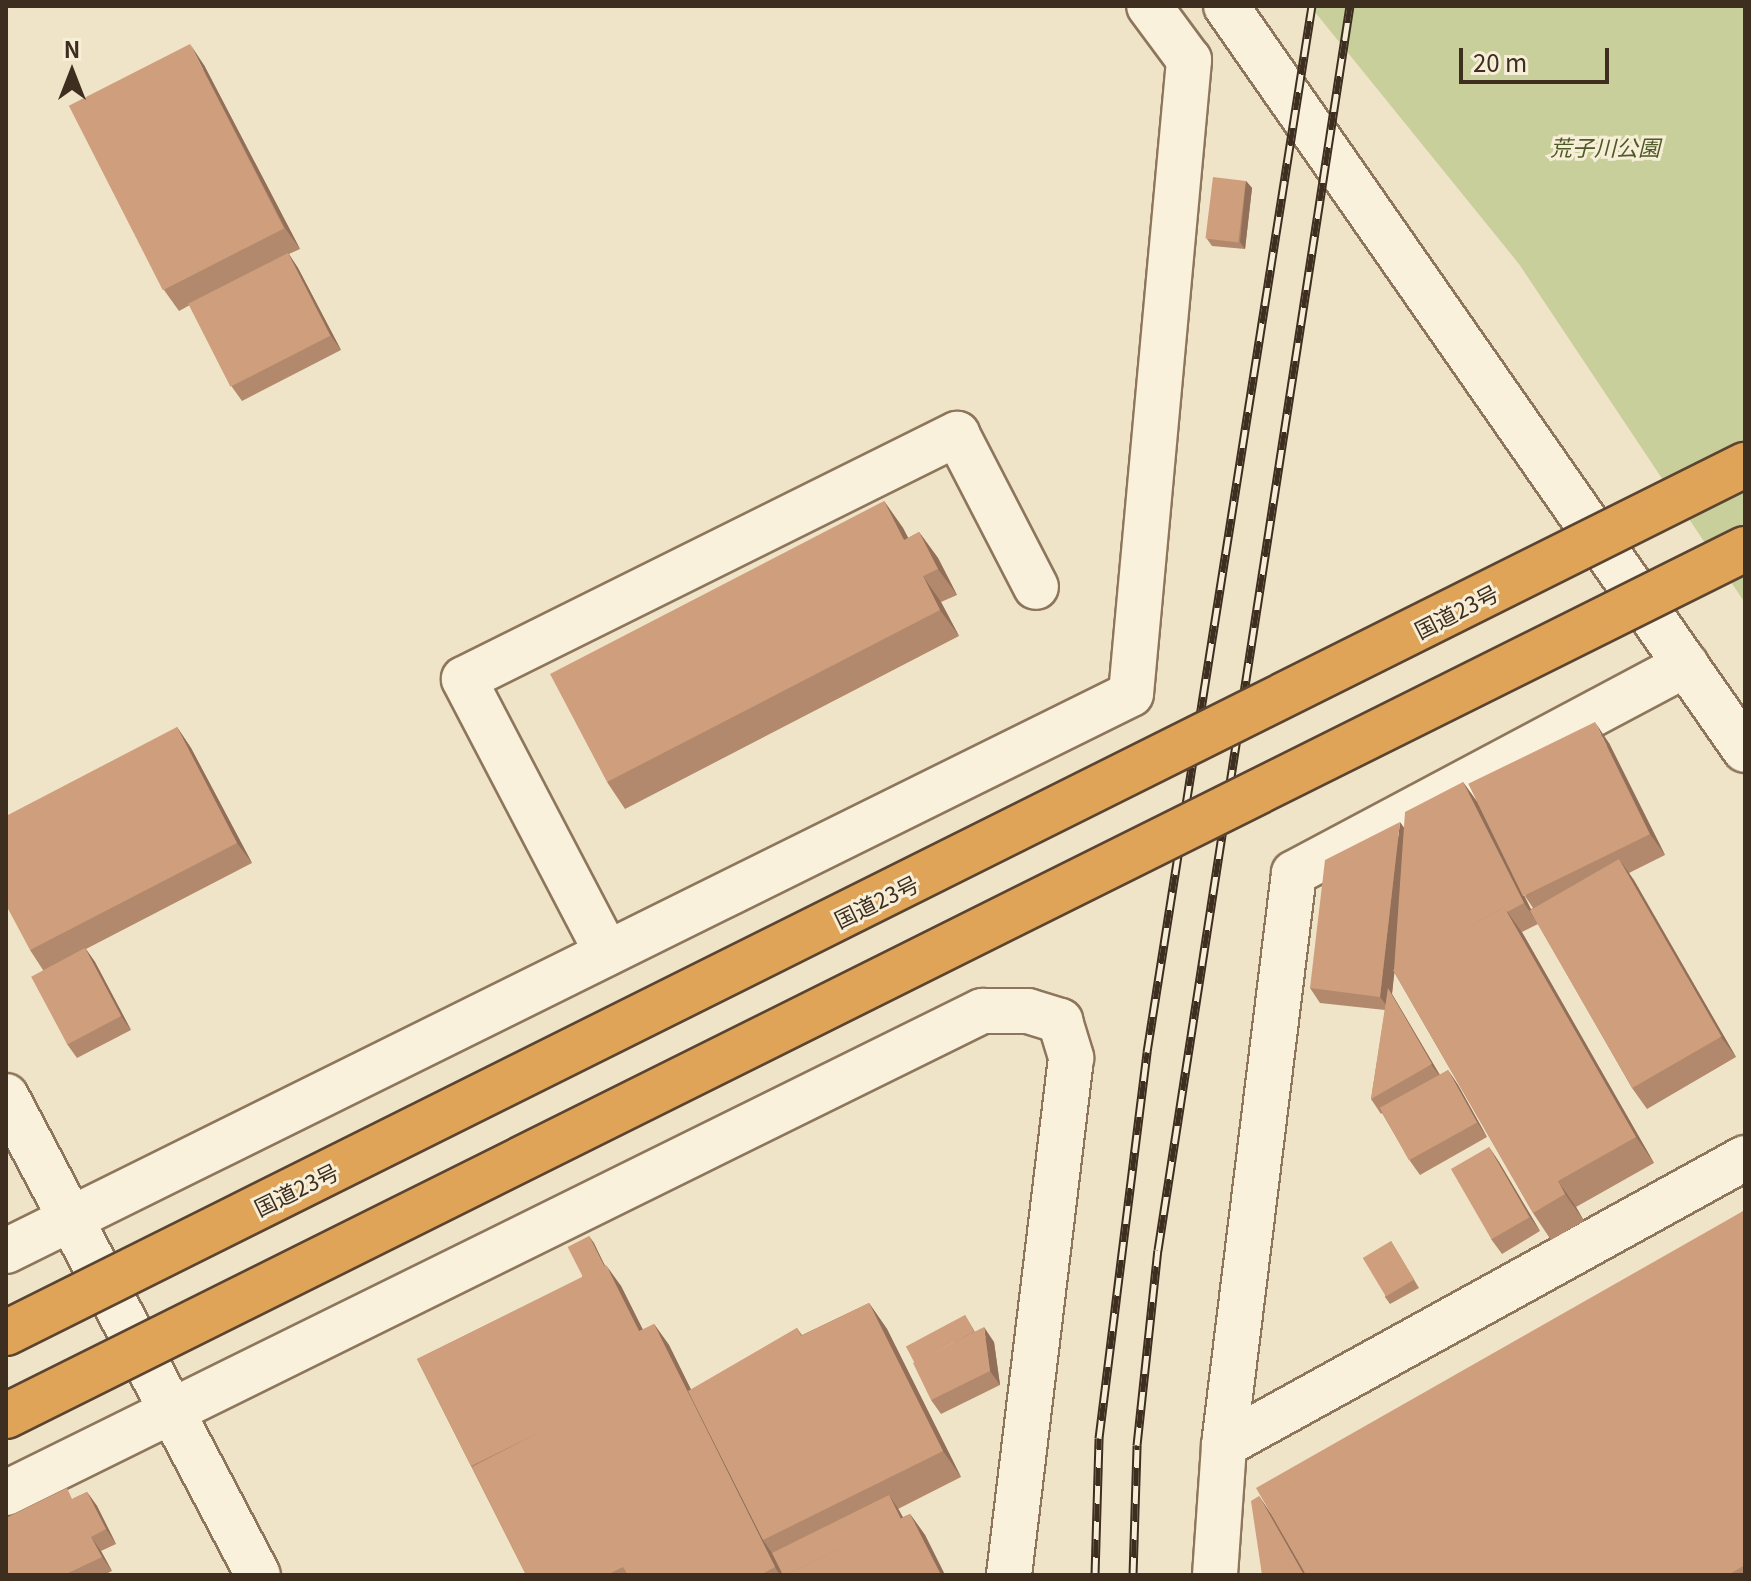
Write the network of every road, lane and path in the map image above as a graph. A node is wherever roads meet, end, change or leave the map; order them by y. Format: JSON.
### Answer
{"nodes":[{"id":1,"x":1149,"y":6,"type":"edge"},
{"id":2,"x":1226,"y":6,"type":"edge"},
{"id":3,"x":1745,"y":465,"type":"edge"},
{"id":4,"x":1745,"y":549,"type":"edge"},
{"id":5,"x":1036,"y":587,"type":"dead end"},
{"id":6,"x":1686,"y":665,"type":"junction"},
{"id":7,"x":1745,"y":750,"type":"edge"},
{"id":8,"x":607,"y":953,"type":"junction"},
{"id":9,"x":6,"y":1096,"type":"edge"},
{"id":10,"x":1745,"y":1158,"type":"edge"},
{"id":11,"x":71,"y":1219,"type":"junction"},
{"id":12,"x":6,"y":1251,"type":"edge"},
{"id":13,"x":6,"y":1333,"type":"edge"},
{"id":14,"x":170,"y":1410,"type":"junction"},
{"id":15,"x":6,"y":1416,"type":"edge"},
{"id":16,"x":1224,"y":1445,"type":"junction"},
{"id":17,"x":6,"y":1493,"type":"edge"},
{"id":18,"x":258,"y":1575,"type":"edge"},
{"id":19,"x":1009,"y":1575,"type":"edge"},
{"id":20,"x":1215,"y":1575,"type":"edge"}],
"edges":[{"from":1,"to":8,"type":"street"},
{"from":2,"to":6,"type":"street"},
{"from":3,"to":13,"type":"highway","name":"国道23号","bridge":true},
{"from":4,"to":15,"type":"highway","bridge":true},
{"from":5,"to":8,"type":"street"},
{"from":6,"to":7,"type":"street"},
{"from":6,"to":16,"type":"street"},
{"from":8,"to":11,"type":"street"},
{"from":9,"to":11,"type":"street"},
{"from":10,"to":16,"type":"street"},
{"from":11,"to":12,"type":"street"},
{"from":11,"to":14,"type":"street"},
{"from":14,"to":17,"type":"street"},
{"from":14,"to":18,"type":"street"},
{"from":14,"to":19,"type":"street"},
{"from":16,"to":20,"type":"street"}]}
